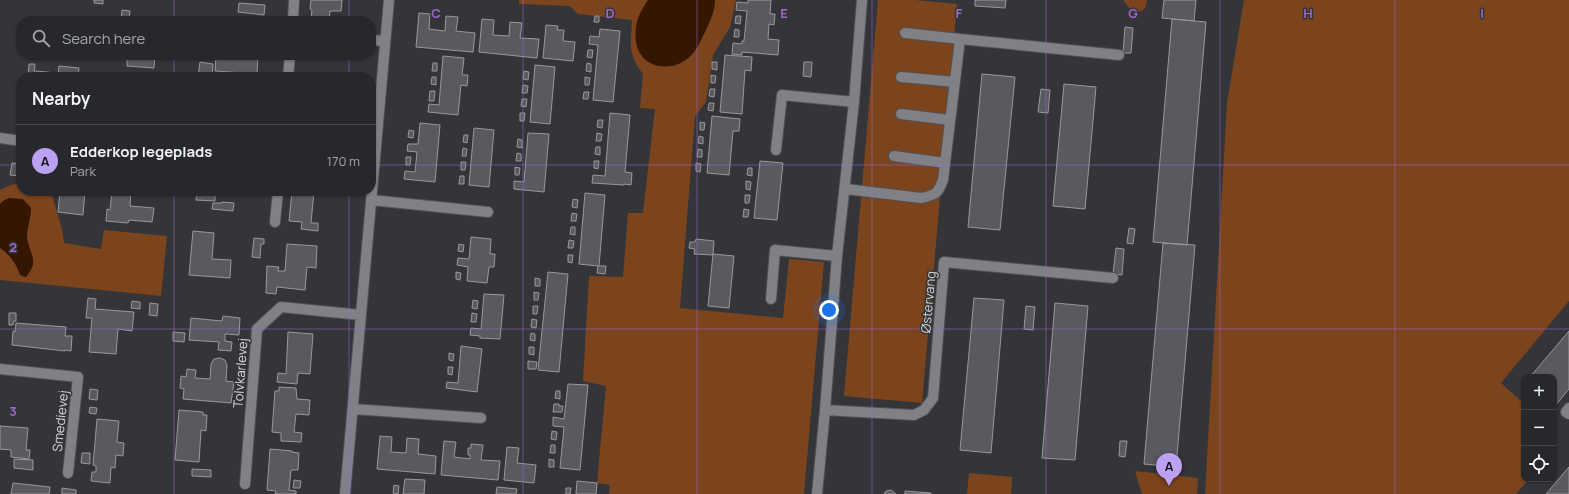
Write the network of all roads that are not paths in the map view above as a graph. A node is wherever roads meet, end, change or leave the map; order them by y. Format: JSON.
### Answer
{"nodes":[{"id":1,"x":294,"y":0,"type":"edge"},
{"id":2,"x":389,"y":0,"type":"edge"},
{"id":3,"x":862,"y":0,"type":"edge"},
{"id":4,"x":293,"y":16,"type":"edge"},
{"id":5,"x":905,"y":33,"type":"dead end"},
{"id":6,"x":960,"y":39,"type":"junction"},
{"id":7,"x":376,"y":40,"type":"edge"},
{"id":8,"x":385,"y":41,"type":"junction"},
{"id":9,"x":1119,"y":55,"type":"dead end"},
{"id":10,"x":290,"y":60,"type":"edge"},
{"id":11,"x":288,"y":72,"type":"edge"},
{"id":12,"x":901,"y":77,"type":"dead end"},
{"id":13,"x":955,"y":82,"type":"junction"},
{"id":14,"x":854,"y":102,"type":"junction"},
{"id":15,"x":901,"y":114,"type":"dead end"},
{"id":16,"x":950,"y":120,"type":"junction"},
{"id":17,"x":0,"y":138,"type":"edge"},
{"id":18,"x":16,"y":140,"type":"edge"},
{"id":19,"x":376,"y":143,"type":"edge"},
{"id":20,"x":776,"y":150,"type":"dead end"},
{"id":21,"x":894,"y":156,"type":"dead end"},
{"id":22,"x":945,"y":163,"type":"junction"},
{"id":23,"x":846,"y":189,"type":"junction"},
{"id":24,"x":278,"y":196,"type":"edge"},
{"id":25,"x":371,"y":196,"type":"edge"},
{"id":26,"x":371,"y":200,"type":"junction"},
{"id":27,"x":488,"y":212,"type":"dead end"},
{"id":28,"x":275,"y":222,"type":"dead end"},
{"id":29,"x":837,"y":256,"type":"junction"},
{"id":30,"x":1113,"y":278,"type":"dead end"},
{"id":31,"x":770,"y":299,"type":"dead end"},
{"id":32,"x":361,"y":315,"type":"junction"},
{"id":33,"x":0,"y":369,"type":"edge"},
{"id":34,"x":1569,"y":408,"type":"edge"},
{"id":35,"x":353,"y":409,"type":"junction"},
{"id":36,"x":825,"y":410,"type":"junction"},
{"id":37,"x":1569,"y":414,"type":"edge"},
{"id":38,"x":481,"y":418,"type":"dead end"},
{"id":39,"x":68,"y":473,"type":"dead end"},
{"id":40,"x":245,"y":484,"type":"dead end"},
{"id":41,"x":345,"y":494,"type":"edge"},
{"id":42,"x":817,"y":494,"type":"edge"}],
"edges":[{"from":1,"to":4,"type":"street"},
{"from":2,"to":8,"type":"street"},
{"from":3,"to":14,"type":"street"},
{"from":5,"to":6,"type":"street"},
{"from":6,"to":9,"type":"street"},
{"from":6,"to":13,"type":"street"},
{"from":7,"to":8,"type":"street"},
{"from":8,"to":19,"type":"street"},
{"from":10,"to":11,"type":"street"},
{"from":12,"to":13,"type":"street"},
{"from":13,"to":16,"type":"street"},
{"from":14,"to":20,"type":"street"},
{"from":14,"to":23,"type":"street"},
{"from":15,"to":16,"type":"street"},
{"from":16,"to":22,"type":"street"},
{"from":17,"to":18,"type":"street"},
{"from":21,"to":22,"type":"street"},
{"from":22,"to":23,"type":"street"},
{"from":23,"to":29,"type":"street"},
{"from":24,"to":28,"type":"street"},
{"from":25,"to":26,"type":"street"},
{"from":26,"to":27,"type":"street"},
{"from":26,"to":32,"type":"street"},
{"from":29,"to":31,"type":"street"},
{"from":29,"to":36,"type":"street"},
{"from":30,"to":36,"type":"street","name":"Østervang"},
{"from":32,"to":35,"type":"street"},
{"from":32,"to":40,"type":"street","name":"Tolvkarlevej"},
{"from":33,"to":39,"type":"street","name":"Smedievej"},
{"from":34,"to":37,"type":"street"},
{"from":35,"to":38,"type":"street"},
{"from":35,"to":41,"type":"street"},
{"from":36,"to":42,"type":"street"}]}
